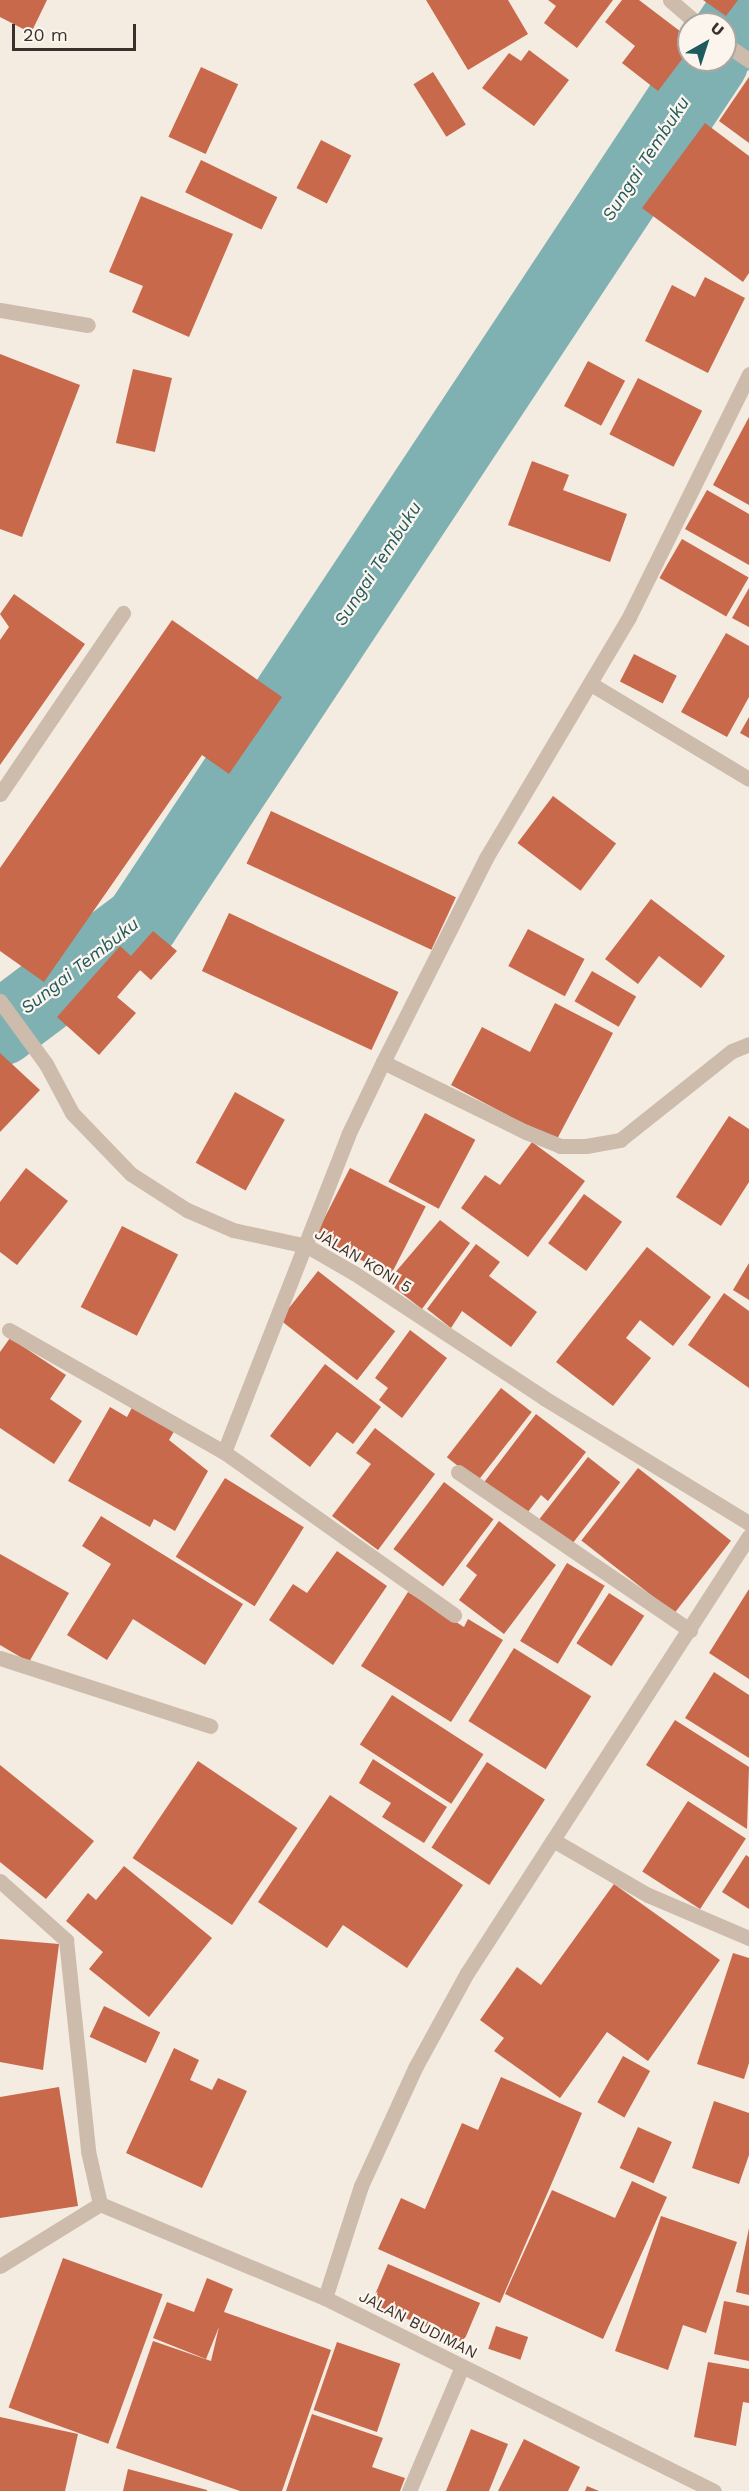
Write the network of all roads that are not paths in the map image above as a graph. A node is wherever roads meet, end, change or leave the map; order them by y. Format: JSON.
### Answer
{"nodes":[{"id":1,"x":670,"y":0,"type":"edge"},
{"id":2,"x":684,"y":12,"type":"edge"},
{"id":3,"x":0,"y":310,"type":"edge"},
{"id":4,"x":88,"y":325,"type":"dead end"},
{"id":5,"x":749,"y":374,"type":"edge"},
{"id":6,"x":123,"y":613,"type":"dead end"},
{"id":7,"x":591,"y":684,"type":"junction"},
{"id":8,"x":749,"y":779,"type":"edge"},
{"id":9,"x":0,"y":794,"type":"edge"},
{"id":10,"x":0,"y":1001,"type":"edge"},
{"id":11,"x":749,"y":1044,"type":"edge"},
{"id":12,"x":383,"y":1062,"type":"junction"},
{"id":13,"x":307,"y":1246,"type":"junction"},
{"id":14,"x":9,"y":1330,"type":"dead end"},
{"id":15,"x":224,"y":1452,"type":"junction"},
{"id":16,"x":458,"y":1472,"type":"dead end"},
{"id":17,"x":749,"y":1523,"type":"edge"},
{"id":18,"x":749,"y":1536,"type":"edge"},
{"id":19,"x":454,"y":1615,"type":"dead end"},
{"id":20,"x":690,"y":1630,"type":"junction"},
{"id":21,"x":0,"y":1658,"type":"edge"},
{"id":22,"x":210,"y":1726,"type":"dead end"},
{"id":23,"x":553,"y":1840,"type":"junction"},
{"id":24,"x":0,"y":1881,"type":"edge"},
{"id":25,"x":749,"y":1938,"type":"edge"},
{"id":26,"x":100,"y":2204,"type":"junction"},
{"id":27,"x":0,"y":2266,"type":"edge"},
{"id":28,"x":325,"y":2298,"type":"junction"},
{"id":29,"x":462,"y":2367,"type":"junction"},
{"id":30,"x":410,"y":2491,"type":"edge"},
{"id":31,"x":714,"y":2491,"type":"edge"}],
"edges":[{"from":1,"to":2,"type":"street"},
{"from":3,"to":4,"type":"street"},
{"from":5,"to":7,"type":"street"},
{"from":6,"to":9,"type":"street"},
{"from":7,"to":8,"type":"street"},
{"from":7,"to":12,"type":"street"},
{"from":10,"to":13,"type":"street","name":"JALAN KONI 5"},
{"from":11,"to":12,"type":"street"},
{"from":12,"to":13,"type":"street"},
{"from":13,"to":15,"type":"street"},
{"from":13,"to":17,"type":"street","name":"JALAN KONI 5"},
{"from":14,"to":15,"type":"street"},
{"from":15,"to":19,"type":"street"},
{"from":16,"to":20,"type":"street"},
{"from":18,"to":20,"type":"street"},
{"from":20,"to":23,"type":"street"},
{"from":21,"to":22,"type":"street"},
{"from":23,"to":25,"type":"street"},
{"from":23,"to":28,"type":"street"},
{"from":24,"to":26,"type":"street"},
{"from":26,"to":27,"type":"street"},
{"from":26,"to":28,"type":"street","name":"JALAN BUDIMAN"},
{"from":28,"to":29,"type":"street","name":"JALAN BUDIMAN"},
{"from":29,"to":30,"type":"street"},
{"from":29,"to":31,"type":"street","name":"JALAN BUDIMAN"}]}
